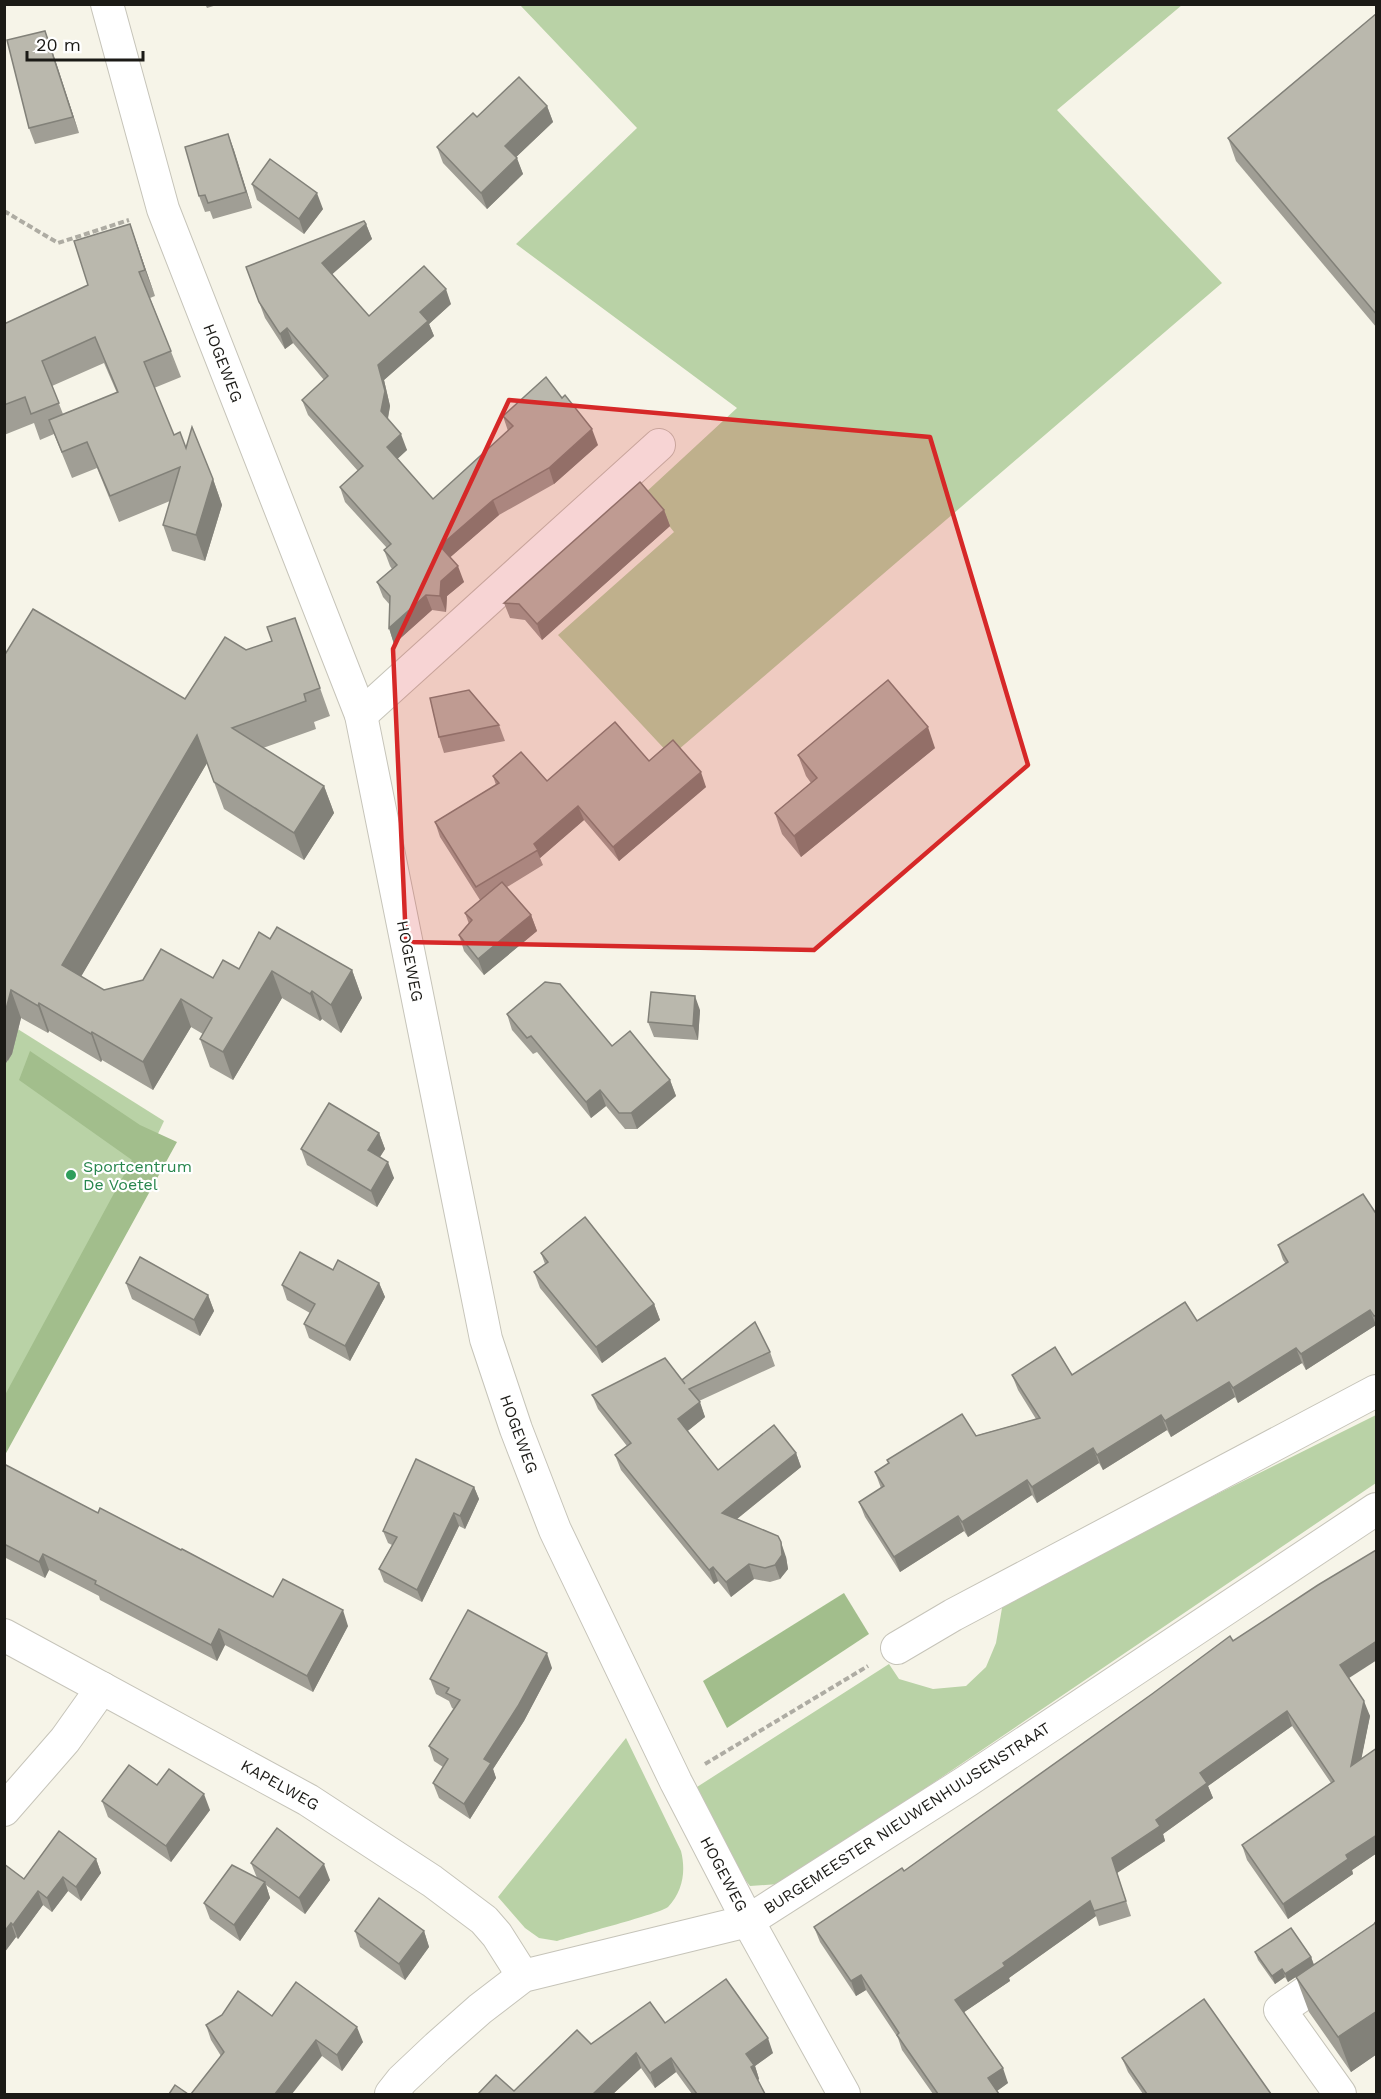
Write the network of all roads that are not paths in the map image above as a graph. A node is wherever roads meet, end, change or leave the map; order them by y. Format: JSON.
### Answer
{"nodes":[{"id":1,"x":107,"y":4,"type":"edge"},
{"id":2,"x":658,"y":445,"type":"dead end"},
{"id":3,"x":361,"y":715,"type":"junction"},
{"id":4,"x":1377,"y":1391,"type":"edge"},
{"id":5,"x":1377,"y":1509,"type":"edge"},
{"id":6,"x":4,"y":1635,"type":"edge"},
{"id":7,"x":897,"y":1648,"type":"road end"},
{"id":8,"x":102,"y":1688,"type":"junction"},
{"id":9,"x":4,"y":1810,"type":"edge"},
{"id":10,"x":748,"y":1921,"type":"junction"},
{"id":11,"x":1377,"y":1944,"type":"edge"},
{"id":12,"x":523,"y":1976,"type":"junction"},
{"id":13,"x":391,"y":2094,"type":"edge"},
{"id":14,"x":844,"y":2094,"type":"edge"},
{"id":15,"x":1340,"y":2094,"type":"edge"}],
"edges":[{"from":1,"to":3,"type":"street","name":"HOGEWEG"},
{"from":2,"to":3,"type":"street"},
{"from":3,"to":10,"type":"street","name":"HOGEWEG"},
{"from":4,"to":7,"type":"street"},
{"from":5,"to":10,"type":"street","name":"BURGEMEESTER NIEUWENHUIJSENSTRAAT"},
{"from":6,"to":8,"type":"street","name":"KAPELWEG"},
{"from":8,"to":9,"type":"street"},
{"from":8,"to":12,"type":"street","name":"KAPELWEG"},
{"from":10,"to":12,"type":"street","name":"BURGEMEESTER NIEUWENHUIJSENSTRAAT"},
{"from":10,"to":14,"type":"street","name":"HOGEWEG"},
{"from":11,"to":15,"type":"street"},
{"from":12,"to":13,"type":"street","name":"BURGEMEESTER NIEUWENHUIJSENSTRAAT"}]}
